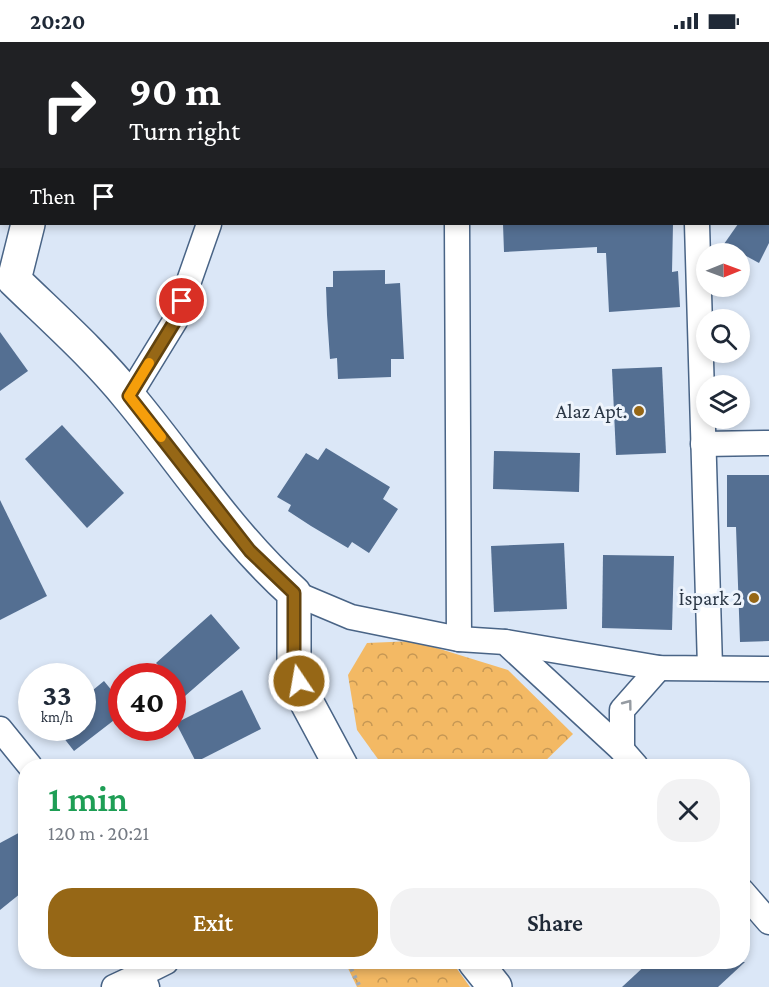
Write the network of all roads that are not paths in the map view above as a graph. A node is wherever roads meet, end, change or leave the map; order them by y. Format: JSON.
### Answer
{"nodes":[{"id":1,"x":28,"y":225,"type":"edge"},
{"id":2,"x":209,"y":225,"type":"edge"},
{"id":3,"x":457,"y":225,"type":"edge"},
{"id":4,"x":697,"y":225,"type":"edge"},
{"id":5,"x":7,"y":275,"type":"edge"},
{"id":6,"x":129,"y":396,"type":"junction"},
{"id":7,"x":769,"y":443,"type":"edge"},
{"id":8,"x":703,"y":444,"type":"junction"},
{"id":9,"x":294,"y":593,"type":"junction"},
{"id":10,"x":459,"y":639,"type":"junction"},
{"id":11,"x":505,"y":642,"type":"junction"},
{"id":12,"x":710,"y":667,"type":"junction"},
{"id":13,"x":658,"y":668,"type":"junction"},
{"id":14,"x":769,"y":669,"type":"edge"},
{"id":15,"x":0,"y":729,"type":"edge"},
{"id":16,"x":629,"y":758,"type":"edge"},
{"id":17,"x":24,"y":759,"type":"edge"},
{"id":18,"x":337,"y":759,"type":"edge"},
{"id":19,"x":750,"y":900,"type":"edge"},
{"id":20,"x":769,"y":922,"type":"edge"},
{"id":21,"x":481,"y":969,"type":"edge"},
{"id":22,"x":142,"y":974,"type":"edge"},
{"id":23,"x":114,"y":987,"type":"edge"},
{"id":24,"x":495,"y":987,"type":"edge"}],
"edges":[{"from":1,"to":5,"type":"street"},
{"from":2,"to":6,"type":"street"},
{"from":3,"to":10,"type":"street"},
{"from":4,"to":8,"type":"street"},
{"from":5,"to":6,"type":"street"},
{"from":6,"to":9,"type":"street"},
{"from":7,"to":8,"type":"street"},
{"from":8,"to":12,"type":"street"},
{"from":9,"to":10,"type":"street"},
{"from":9,"to":18,"type":"street"},
{"from":10,"to":11,"type":"street"},
{"from":11,"to":13,"type":"street"},
{"from":11,"to":16,"type":"street"},
{"from":12,"to":13,"type":"street"},
{"from":12,"to":14,"type":"street"},
{"from":16,"to":13,"type":"street","one_way":true},
{"from":15,"to":17,"type":"street"},
{"from":19,"to":20,"type":"street"},
{"from":21,"to":24,"type":"street"},
{"from":22,"to":23,"type":"street"}]}
